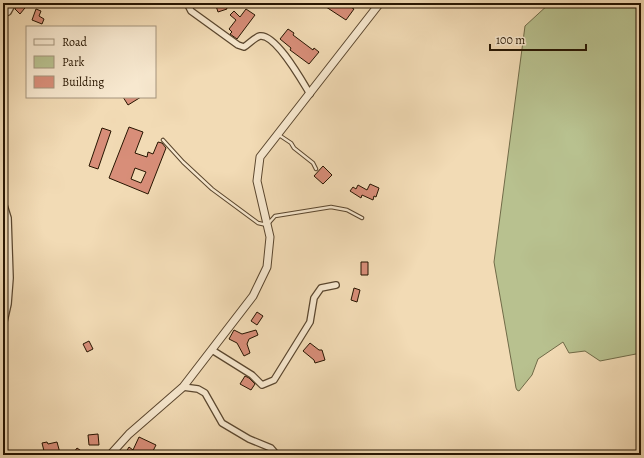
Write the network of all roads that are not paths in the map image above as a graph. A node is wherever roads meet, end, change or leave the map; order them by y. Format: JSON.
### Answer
{"nodes":[{"id":1,"x":13,"y":3,"type":"edge"},
{"id":2,"x":187,"y":3,"type":"edge"},
{"id":3,"x":380,"y":3,"type":"edge"},
{"id":4,"x":3,"y":7,"type":"edge"},
{"id":5,"x":310,"y":94,"type":"junction"},
{"id":6,"x":278,"y":134,"type":"junction"},
{"id":7,"x":163,"y":140,"type":"dead end"},
{"id":8,"x":316,"y":169,"type":"dead end"},
{"id":9,"x":3,"y":202,"type":"edge"},
{"id":10,"x":362,"y":218,"type":"dead end"},
{"id":11,"x":267,"y":225,"type":"junction"},
{"id":12,"x":336,"y":285,"type":"dead end"},
{"id":13,"x":3,"y":326,"type":"edge"},
{"id":14,"x":212,"y":350,"type":"junction"},
{"id":15,"x":183,"y":386,"type":"junction"},
{"id":16,"x":110,"y":455,"type":"edge"},
{"id":17,"x":277,"y":455,"type":"edge"}],
"edges":[{"from":1,"to":4,"type":"street"},
{"from":2,"to":5,"type":"street"},
{"from":3,"to":5,"type":"street"},
{"from":5,"to":6,"type":"street"},
{"from":6,"to":8,"type":"lane"},
{"from":6,"to":11,"type":"street"},
{"from":7,"to":11,"type":"lane"},
{"from":9,"to":13,"type":"street"},
{"from":10,"to":11,"type":"lane"},
{"from":11,"to":14,"type":"street"},
{"from":12,"to":14,"type":"street"},
{"from":14,"to":15,"type":"street"},
{"from":15,"to":16,"type":"street"},
{"from":15,"to":17,"type":"street"}]}
